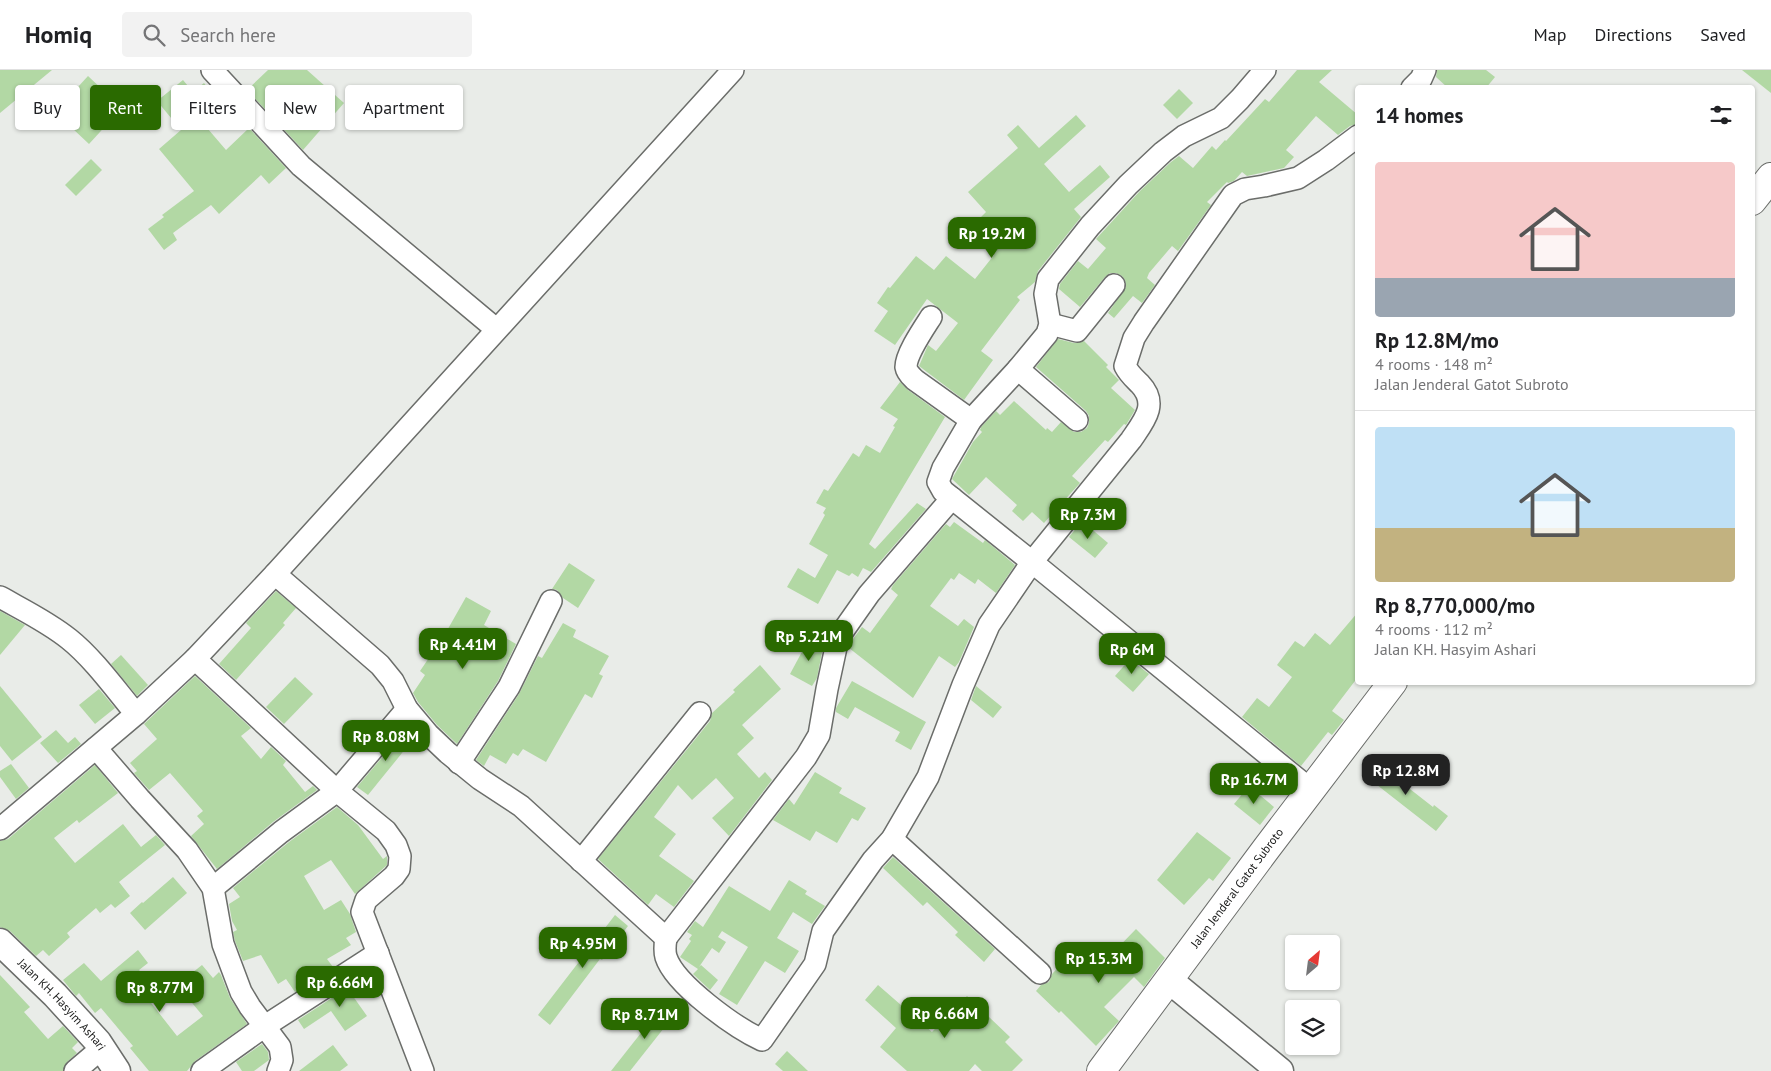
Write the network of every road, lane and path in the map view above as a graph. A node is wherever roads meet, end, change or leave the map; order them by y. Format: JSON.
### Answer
{"nodes":[{"id":1,"x":212,"y":70,"type":"edge"},
{"id":2,"x":733,"y":70,"type":"edge"},
{"id":3,"x":1265,"y":70,"type":"edge"},
{"id":4,"x":1425,"y":70,"type":"edge"},
{"id":5,"x":1415,"y":85,"type":"edge"},
{"id":6,"x":1355,"y":138,"type":"edge"},
{"id":7,"x":1771,"y":177,"type":"edge"},
{"id":8,"x":1755,"y":198,"type":"edge"},
{"id":9,"x":1114,"y":285,"type":"dead end"},
{"id":10,"x":931,"y":316,"type":"dead end"},
{"id":11,"x":1050,"y":324,"type":"junction"},
{"id":12,"x":496,"y":329,"type":"junction"},
{"id":13,"x":1018,"y":369,"type":"junction"},
{"id":14,"x":971,"y":420,"type":"junction"},
{"id":15,"x":1077,"y":420,"type":"dead end"},
{"id":16,"x":952,"y":498,"type":"junction"},
{"id":17,"x":1032,"y":562,"type":"junction"},
{"id":18,"x":275,"y":574,"type":"junction"},
{"id":19,"x":0,"y":597,"type":"edge"},
{"id":20,"x":551,"y":601,"type":"dead end"},
{"id":21,"x":195,"y":659,"type":"junction"},
{"id":22,"x":1391,"y":685,"type":"edge"},
{"id":23,"x":407,"y":709,"type":"junction"},
{"id":24,"x":700,"y":713,"type":"dead end"},
{"id":25,"x":136,"y":714,"type":"junction"},
{"id":26,"x":96,"y":748,"type":"junction"},
{"id":27,"x":460,"y":763,"type":"junction"},
{"id":28,"x":1311,"y":790,"type":"junction"},
{"id":29,"x":337,"y":791,"type":"junction"},
{"id":30,"x":0,"y":828,"type":"edge"},
{"id":31,"x":892,"y":839,"type":"junction"},
{"id":32,"x":581,"y":861,"type":"junction"},
{"id":33,"x":213,"y":888,"type":"junction"},
{"id":34,"x":666,"y":938,"type":"junction"},
{"id":35,"x":0,"y":942,"type":"edge"},
{"id":36,"x":378,"y":953,"type":"junction"},
{"id":37,"x":1040,"y":973,"type":"dead end"},
{"id":38,"x":1169,"y":980,"type":"junction"},
{"id":39,"x":265,"y":1026,"type":"junction"},
{"id":40,"x":102,"y":1048,"type":"junction"},
{"id":41,"x":75,"y":1071,"type":"edge"},
{"id":42,"x":117,"y":1071,"type":"edge"},
{"id":43,"x":202,"y":1071,"type":"edge"},
{"id":44,"x":278,"y":1071,"type":"edge"},
{"id":45,"x":424,"y":1071,"type":"edge"},
{"id":46,"x":1100,"y":1071,"type":"edge"},
{"id":47,"x":1280,"y":1071,"type":"edge"}],
"edges":[{"from":1,"to":12,"type":"street"},
{"from":2,"to":12,"type":"street"},
{"from":3,"to":11,"type":"street"},
{"from":4,"to":5,"type":"street"},
{"from":6,"to":17,"type":"street"},
{"from":7,"to":8,"type":"main road"},
{"from":9,"to":11,"type":"street"},
{"from":10,"to":14,"type":"street"},
{"from":11,"to":13,"type":"street"},
{"from":12,"to":18,"type":"street"},
{"from":13,"to":14,"type":"street"},
{"from":13,"to":15,"type":"street"},
{"from":14,"to":16,"type":"street"},
{"from":16,"to":17,"type":"street"},
{"from":16,"to":34,"type":"street"},
{"from":17,"to":28,"type":"street"},
{"from":17,"to":31,"type":"street"},
{"from":18,"to":21,"type":"street"},
{"from":18,"to":23,"type":"street"},
{"from":19,"to":25,"type":"street"},
{"from":20,"to":27,"type":"street"},
{"from":21,"to":25,"type":"street"},
{"from":21,"to":29,"type":"street"},
{"from":22,"to":28,"type":"main road","name":"Jalan Jenderal Gatot Subroto"},
{"from":23,"to":27,"type":"street"},
{"from":23,"to":29,"type":"street"},
{"from":24,"to":32,"type":"street"},
{"from":25,"to":26,"type":"street"},
{"from":26,"to":30,"type":"street"},
{"from":26,"to":33,"type":"street"},
{"from":27,"to":32,"type":"street"},
{"from":28,"to":38,"type":"main road","name":"Jalan Jenderal Gatot Subroto"},
{"from":29,"to":33,"type":"street"},
{"from":29,"to":36,"type":"street"},
{"from":31,"to":34,"type":"street"},
{"from":31,"to":37,"type":"street"},
{"from":32,"to":34,"type":"street"},
{"from":33,"to":39,"type":"street"},
{"from":35,"to":40,"type":"street","name":"Jalan KH. Hasyim Ashari"},
{"from":36,"to":39,"type":"street"},
{"from":36,"to":45,"type":"street"},
{"from":38,"to":46,"type":"main road","name":"Jalan Jenderal Gatot Subroto"},
{"from":38,"to":47,"type":"street"},
{"from":39,"to":43,"type":"street"},
{"from":39,"to":44,"type":"street"},
{"from":40,"to":41,"type":"street"},
{"from":40,"to":42,"type":"street","name":"Jalan KH. Hasyim Ashari"}]}
